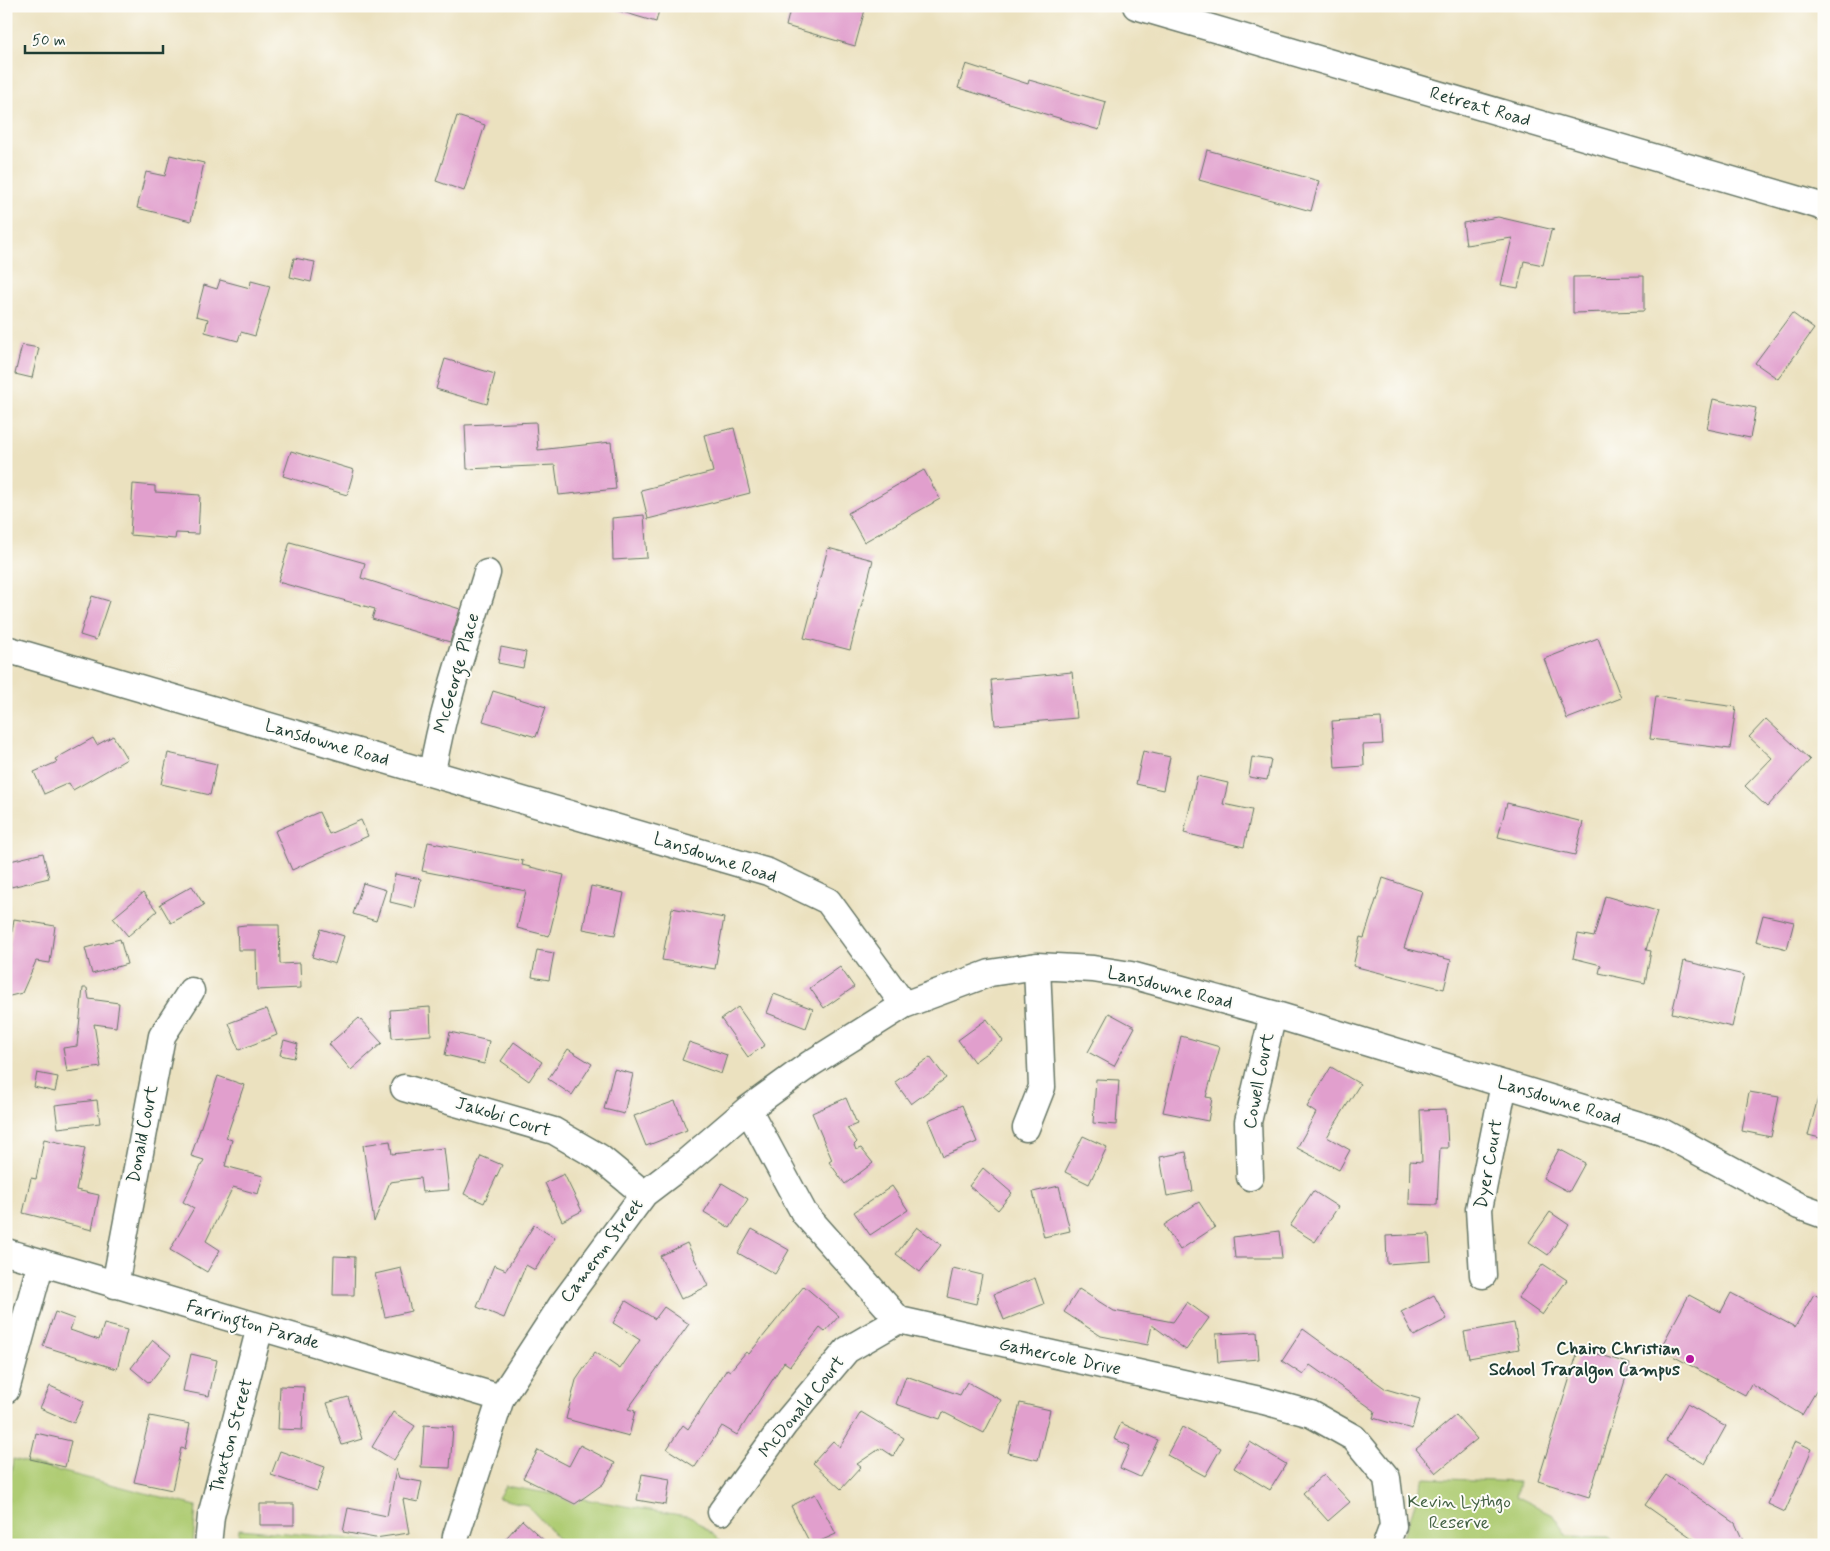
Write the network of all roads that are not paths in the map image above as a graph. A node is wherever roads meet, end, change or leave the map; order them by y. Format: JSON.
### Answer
{"nodes":[{"id":1,"x":1136,"y":6,"type":"edge"},
{"id":2,"x":1824,"y":207,"type":"edge"},
{"id":3,"x":487,"y":574,"type":"dead end"},
{"id":4,"x":6,"y":649,"type":"edge"},
{"id":5,"x":432,"y":773,"type":"junction"},
{"id":6,"x":1037,"y":966,"type":"junction"},
{"id":7,"x":191,"y":991,"type":"dead end"},
{"id":8,"x":904,"y":1005,"type":"junction"},
{"id":9,"x":1273,"y":1014,"type":"junction"},
{"id":10,"x":1504,"y":1084,"type":"junction"},
{"id":11,"x":404,"y":1088,"type":"dead end"},
{"id":12,"x":748,"y":1109,"type":"junction"},
{"id":13,"x":1026,"y":1128,"type":"dead end"},
{"id":14,"x":1250,"y":1177,"type":"dead end"},
{"id":15,"x":644,"y":1194,"type":"junction"},
{"id":16,"x":1824,"y":1215,"type":"edge"},
{"id":17,"x":6,"y":1252,"type":"edge"},
{"id":18,"x":41,"y":1262,"type":"junction"},
{"id":19,"x":1483,"y":1275,"type":"dead end"},
{"id":20,"x":115,"y":1285,"type":"junction"},
{"id":21,"x":898,"y":1320,"type":"junction"},
{"id":22,"x":260,"y":1327,"type":"junction"},
{"id":23,"x":6,"y":1390,"type":"edge"},
{"id":24,"x":501,"y":1398,"type":"junction"},
{"id":25,"x":721,"y":1512,"type":"dead end"},
{"id":26,"x":208,"y":1545,"type":"edge"},
{"id":27,"x":455,"y":1545,"type":"edge"},
{"id":28,"x":1386,"y":1545,"type":"edge"}],
"edges":[{"from":1,"to":2,"type":"street","name":"Retreat Road"},
{"from":3,"to":5,"type":"street","name":"McGeorge Place"},
{"from":4,"to":5,"type":"street","name":"Lansdowne Road"},
{"from":5,"to":8,"type":"street","name":"Lansdowne Road"},
{"from":6,"to":8,"type":"street","name":"Lansdowne Road"},
{"from":6,"to":9,"type":"street","name":"Lansdowne Road"},
{"from":6,"to":13,"type":"street"},
{"from":7,"to":20,"type":"street","name":"Donald Court"},
{"from":8,"to":12,"type":"street","name":"Cameron Street"},
{"from":9,"to":10,"type":"street","name":"Lansdowne Road"},
{"from":9,"to":14,"type":"street","name":"Cowell Court"},
{"from":10,"to":16,"type":"street","name":"Lansdowne Road"},
{"from":10,"to":19,"type":"street","name":"Dyer Court"},
{"from":11,"to":15,"type":"street","name":"Jakobi Court"},
{"from":12,"to":15,"type":"street","name":"Cameron Street"},
{"from":12,"to":21,"type":"street"},
{"from":15,"to":24,"type":"street","name":"Cameron Street"},
{"from":17,"to":18,"type":"street","name":"Farrington Parade"},
{"from":18,"to":20,"type":"street","name":"Farrington Parade"},
{"from":18,"to":23,"type":"street"},
{"from":20,"to":22,"type":"street","name":"Farrington Parade"},
{"from":21,"to":25,"type":"street","name":"McDonald Court"},
{"from":21,"to":28,"type":"street","name":"Gathercole Drive"},
{"from":22,"to":24,"type":"street","name":"Farrington Parade"},
{"from":22,"to":26,"type":"street","name":"Thexton Street"},
{"from":24,"to":27,"type":"street","name":"Cameron Street"}]}
